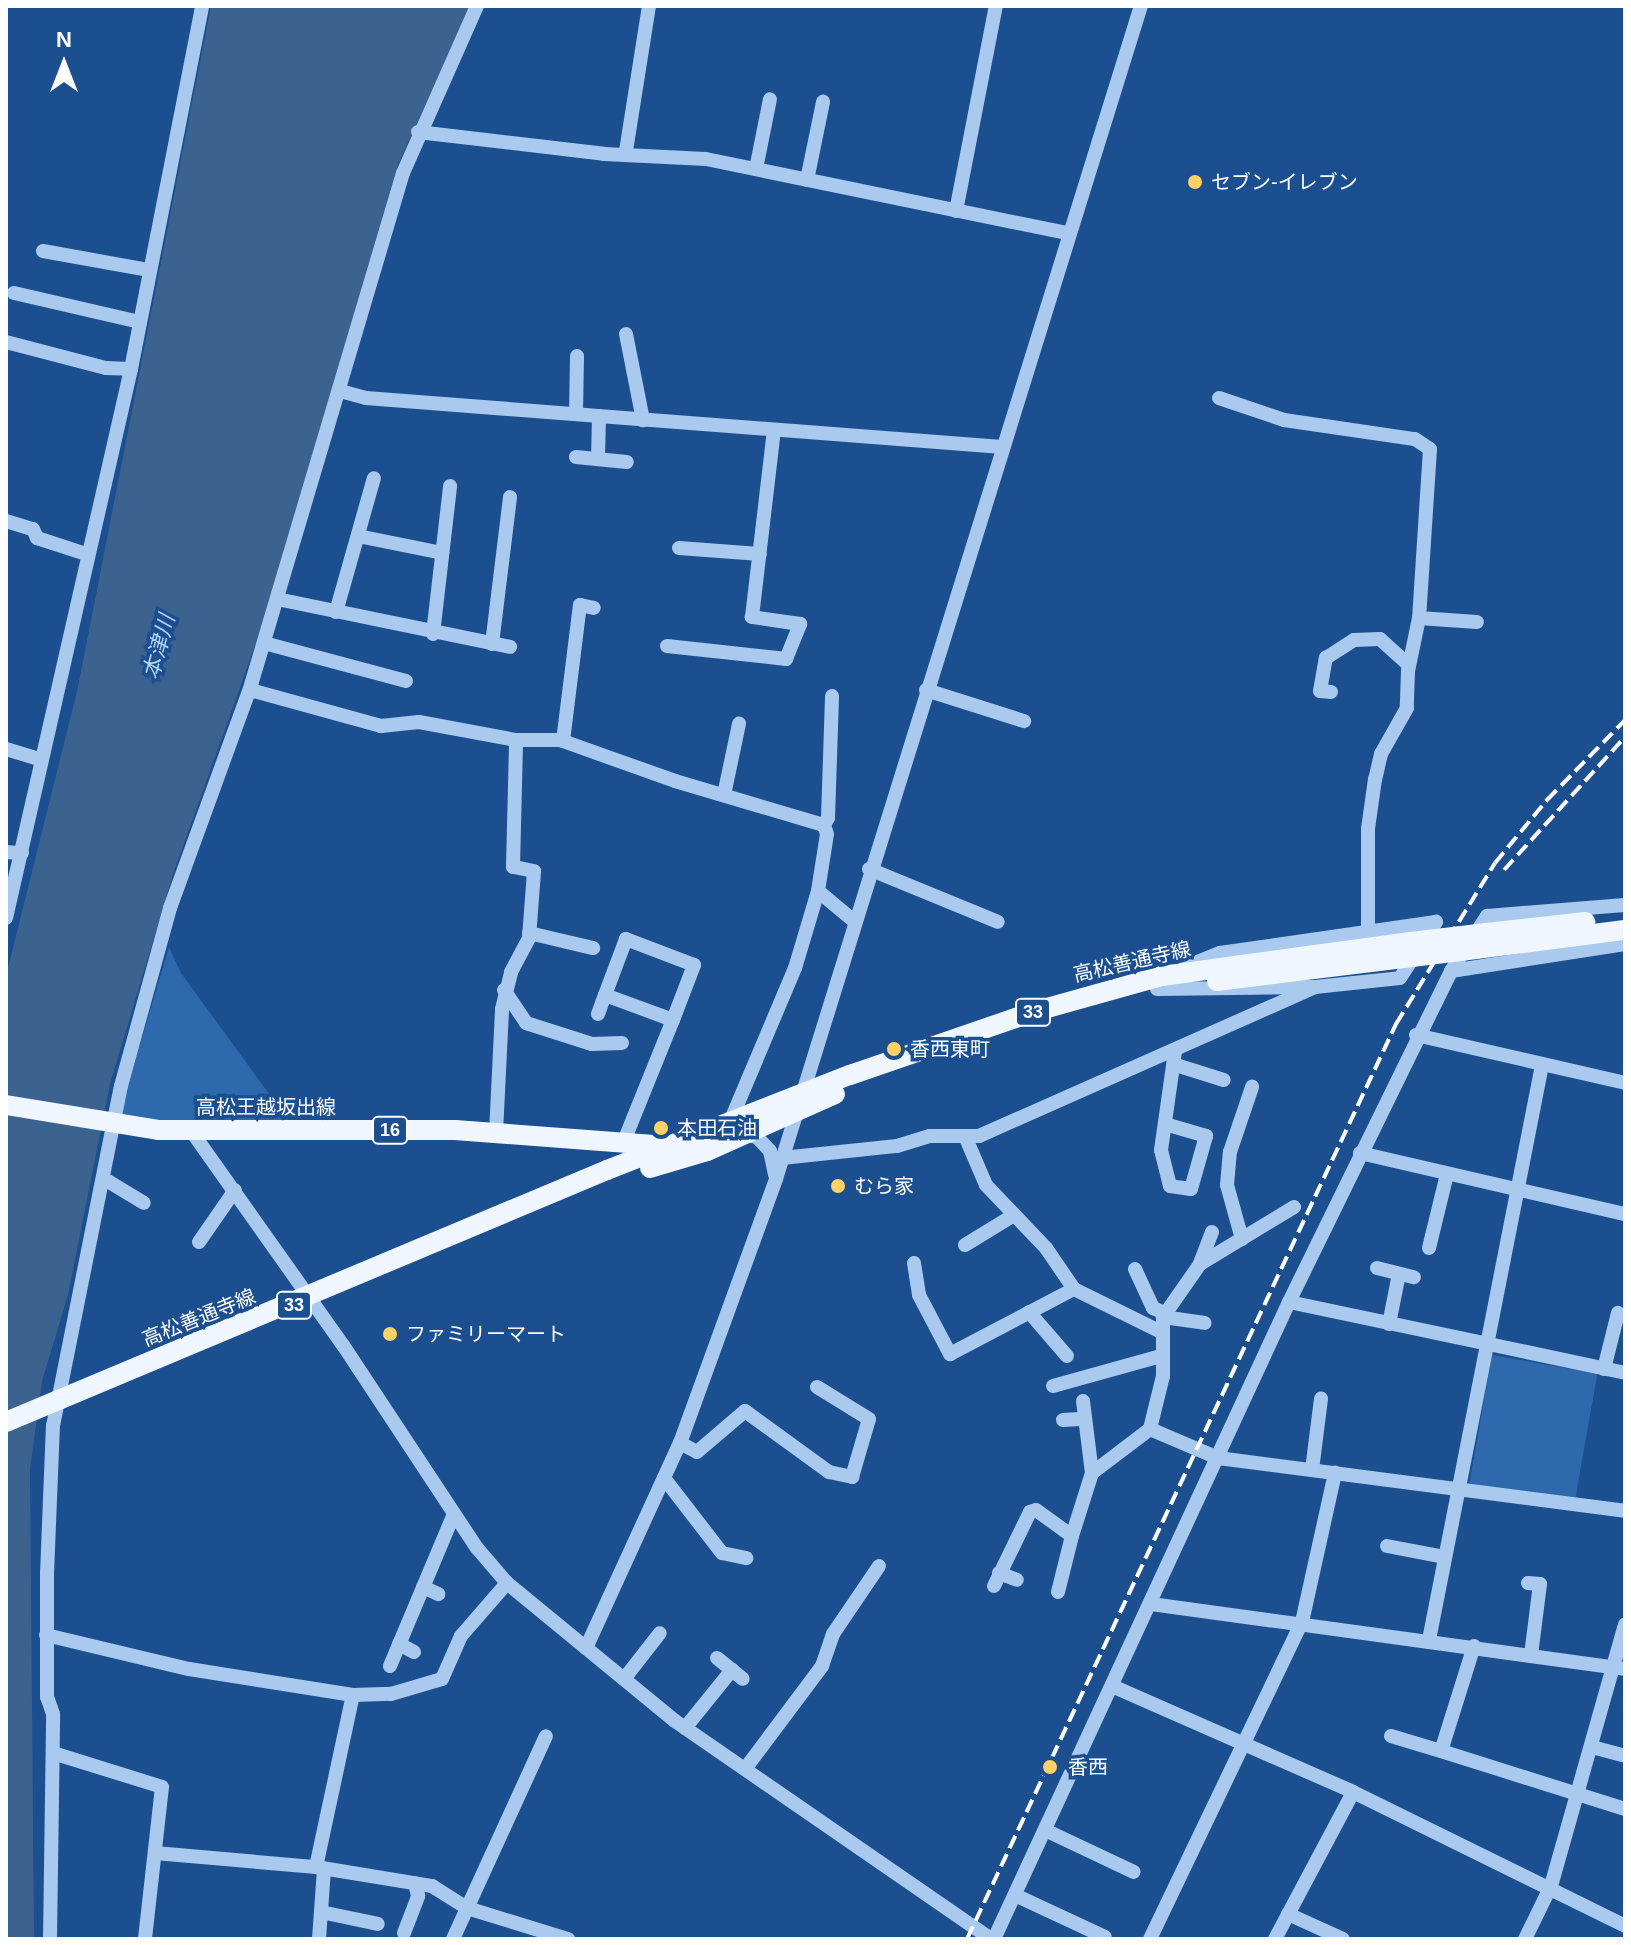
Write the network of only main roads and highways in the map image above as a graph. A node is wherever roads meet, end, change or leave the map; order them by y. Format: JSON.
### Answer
{"nodes":[{"id":1,"x":1625,"y":917,"type":"edge"},
{"id":2,"x":1625,"y":930,"type":"edge"},
{"id":3,"x":1481,"y":941,"type":"junction"},
{"id":4,"x":1160,"y":983,"type":"junction"},
{"id":5,"x":6,"y":1105,"type":"edge"},
{"id":6,"x":737,"y":1130,"type":"junction"},
{"id":7,"x":602,"y":1140,"type":"junction"},
{"id":8,"x":624,"y":1141,"type":"junction"},
{"id":9,"x":673,"y":1146,"type":"junction"},
{"id":10,"x":707,"y":1151,"type":"junction"},
{"id":11,"x":619,"y":1170,"type":"junction"},
{"id":12,"x":6,"y":1422,"type":"edge"}],
"edges":[{"from":1,"to":3,"type":"main road","name":"高松善通寺線","number":"33"},
{"from":2,"to":3,"type":"main road","name":"高松善通寺線","number":"33"},
{"from":3,"to":4,"type":"main road","name":"高松善通寺線","number":"33","bridge":true},
{"from":4,"to":6,"type":"main road","name":"高松善通寺線","number":"33"},
{"from":4,"to":6,"type":"main road","name":"高松善通寺線","number":"33"},
{"from":5,"to":7,"type":"main road","name":"高松王越坂出線","number":"16"},
{"from":6,"to":9,"type":"main road","name":"高松善通寺線","number":"33"},
{"from":6,"to":10,"type":"main road","name":"高松善通寺線","number":"33"},
{"from":7,"to":8,"type":"main road","name":"高松王越坂出線","number":"16"},
{"from":7,"to":11,"type":"main road"},
{"from":8,"to":9,"type":"main road","name":"高松王越坂出線","number":"16"},
{"from":8,"to":11,"type":"main road"},
{"from":9,"to":10,"type":"main road","name":"高松善通寺線","number":"33"},
{"from":9,"to":11,"type":"main road","name":"高松善通寺線","number":"33"},
{"from":10,"to":11,"type":"main road","name":"高松善通寺線","number":"33"},
{"from":11,"to":12,"type":"main road","name":"高松善通寺線","number":"33"}]}
